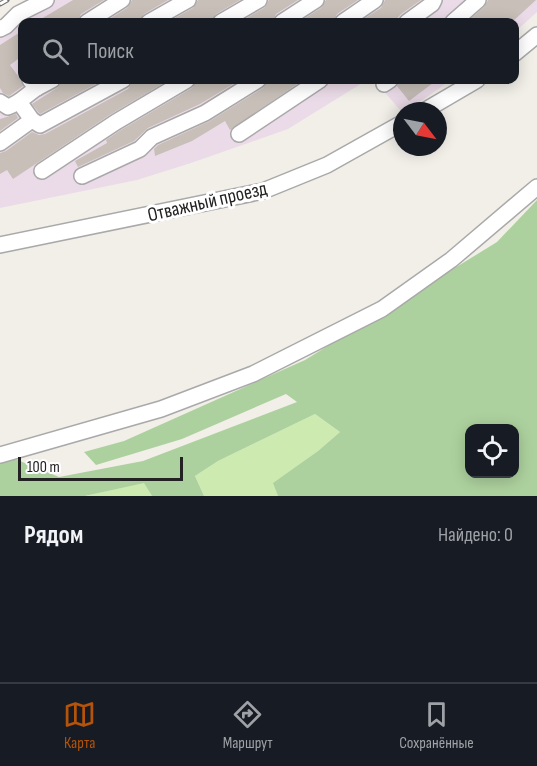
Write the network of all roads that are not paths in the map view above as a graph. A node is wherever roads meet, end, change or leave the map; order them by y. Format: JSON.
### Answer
{"nodes":[{"id":1,"x":46,"y":0,"type":"edge"},
{"id":2,"x":122,"y":0,"type":"edge"},
{"id":3,"x":188,"y":0,"type":"edge"},
{"id":4,"x":259,"y":0,"type":"edge"},
{"id":5,"x":316,"y":0,"type":"edge"},
{"id":6,"x":375,"y":0,"type":"edge"},
{"id":7,"x":434,"y":0,"type":"edge"},
{"id":8,"x":478,"y":0,"type":"edge"},
{"id":9,"x":93,"y":18,"type":"edge"},
{"id":10,"x":156,"y":18,"type":"edge"},
{"id":11,"x":228,"y":18,"type":"edge"},
{"id":12,"x":288,"y":18,"type":"edge"},
{"id":13,"x":349,"y":18,"type":"edge"},
{"id":14,"x":413,"y":18,"type":"edge"},
{"id":15,"x":458,"y":18,"type":"edge"},
{"id":16,"x":0,"y":30,"type":"edge"},
{"id":17,"x":537,"y":35,"type":"edge"},
{"id":18,"x":519,"y":50,"type":"edge"},
{"id":19,"x":34,"y":84,"type":"edge"},
{"id":20,"x":116,"y":84,"type":"edge"},
{"id":21,"x":180,"y":84,"type":"edge"},
{"id":22,"x":252,"y":84,"type":"edge"},
{"id":23,"x":314,"y":84,"type":"edge"},
{"id":24,"x":470,"y":84,"type":"edge"},
{"id":25,"x":439,"y":102,"type":"edge"},
{"id":26,"x":7,"y":105,"type":"edge"},
{"id":27,"x":32,"y":120,"type":"junction"},
{"id":28,"x":393,"y":128,"type":"edge"},
{"id":29,"x":239,"y":134,"type":"dead end"},
{"id":30,"x":0,"y":143,"type":"edge"},
{"id":31,"x":42,"y":171,"type":"dead end"},
{"id":32,"x":82,"y":176,"type":"dead end"},
{"id":33,"x":537,"y":187,"type":"edge"},
{"id":34,"x":0,"y":245,"type":"edge"},
{"id":35,"x":0,"y":455,"type":"edge"}],
"edges":[{"from":1,"to":16,"type":"street"},
{"from":2,"to":9,"type":"street"},
{"from":3,"to":10,"type":"street"},
{"from":4,"to":11,"type":"street"},
{"from":5,"to":12,"type":"street"},
{"from":6,"to":13,"type":"street"},
{"from":7,"to":14,"type":"street"},
{"from":8,"to":15,"type":"street"},
{"from":17,"to":18,"type":"street"},
{"from":19,"to":26,"type":"street"},
{"from":20,"to":27,"type":"street"},
{"from":21,"to":31,"type":"street"},
{"from":22,"to":32,"type":"street"},
{"from":23,"to":29,"type":"street"},
{"from":24,"to":25,"type":"street"},
{"from":26,"to":27,"type":"street"},
{"from":27,"to":30,"type":"street"},
{"from":28,"to":34,"type":"street","name":"Отважный проезд"},
{"from":33,"to":35,"type":"street"}]}
